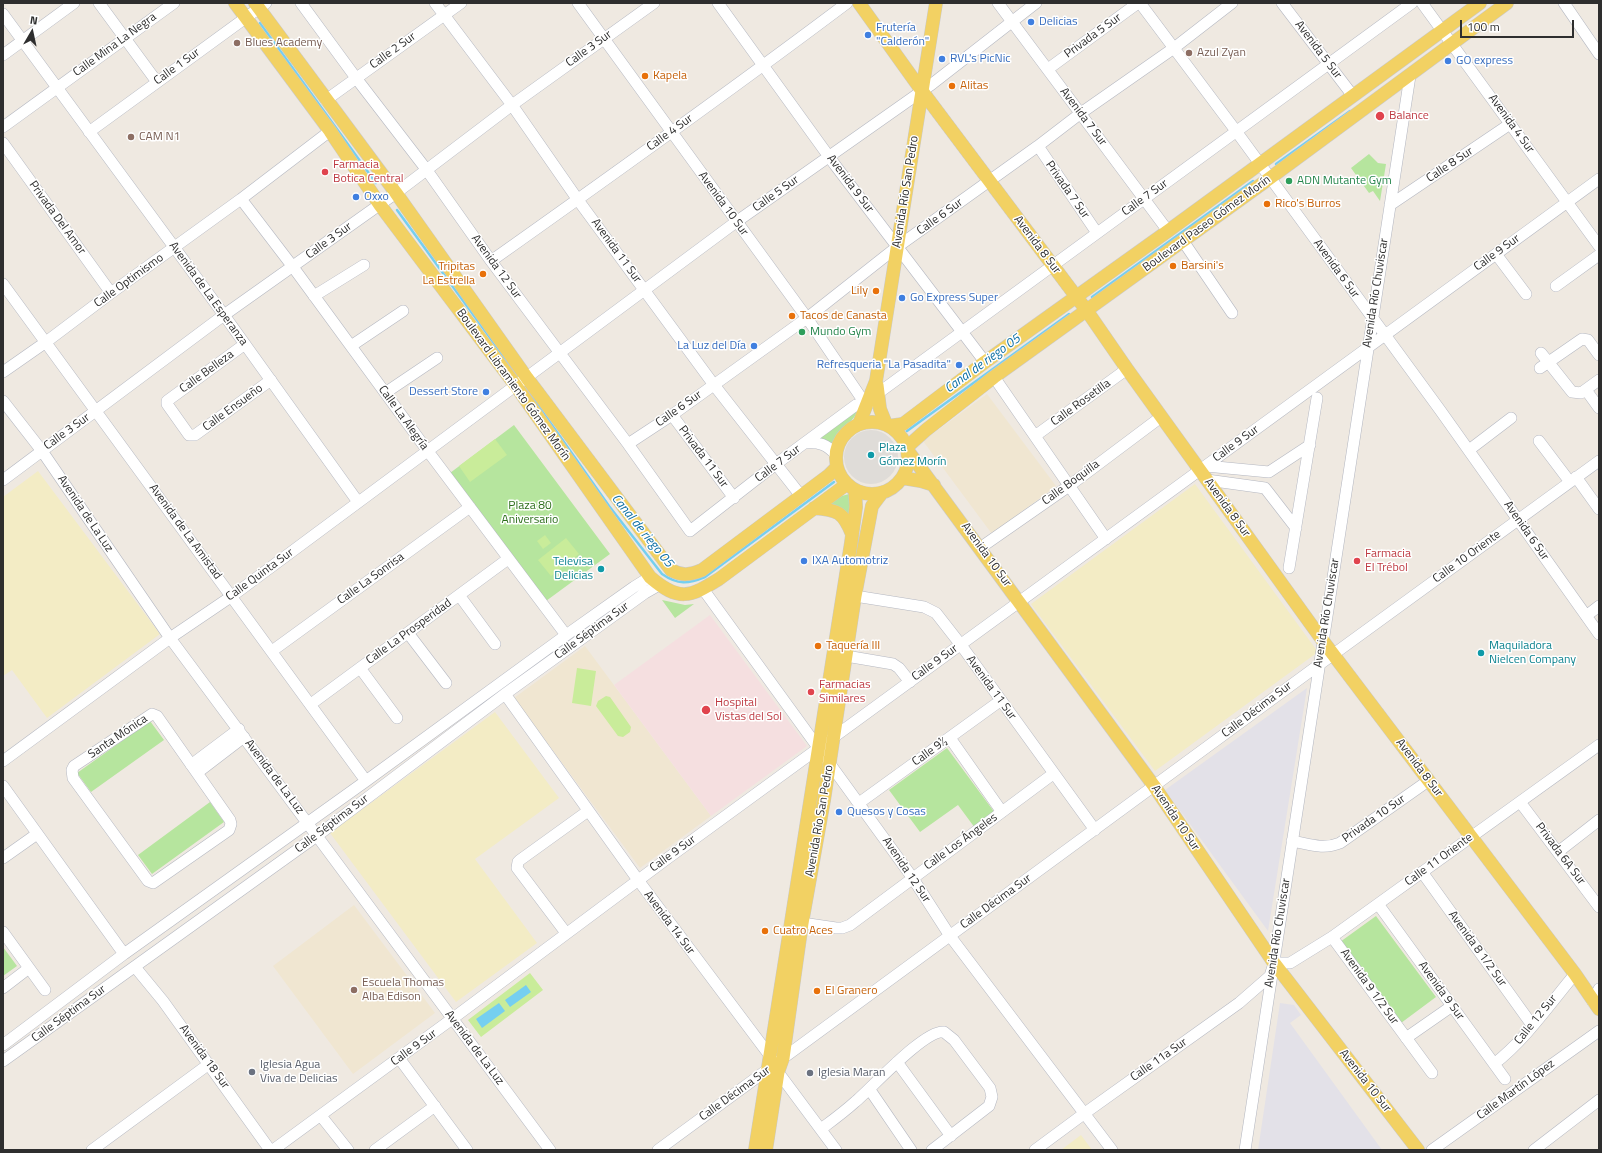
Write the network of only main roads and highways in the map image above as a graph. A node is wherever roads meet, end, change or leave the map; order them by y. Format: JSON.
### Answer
{"nodes":[{"id":1,"x":235,"y":3,"type":"edge"},
{"id":2,"x":859,"y":3,"type":"edge"},
{"id":3,"x":936,"y":3,"type":"edge"},
{"id":4,"x":1480,"y":3,"type":"edge"},
{"id":5,"x":1507,"y":3,"type":"edge"},
{"id":6,"x":260,"y":5,"type":"edge"},
{"id":7,"x":1421,"y":46,"type":"junction"},
{"id":8,"x":1410,"y":76,"type":"junction"},
{"id":9,"x":922,"y":91,"type":"junction"},
{"id":10,"x":1077,"y":297,"type":"junction"},
{"id":11,"x":1087,"y":311,"type":"junction"},
{"id":12,"x":877,"y":388,"type":"junction"},
{"id":13,"x":859,"y":424,"type":"junction"},
{"id":14,"x":888,"y":425,"type":"junction"},
{"id":15,"x":908,"y":449,"type":"junction"},
{"id":16,"x":836,"y":461,"type":"junction"},
{"id":17,"x":903,"y":478,"type":"junction"},
{"id":18,"x":934,"y":485,"type":"junction"},
{"id":19,"x":851,"y":487,"type":"junction"},
{"id":20,"x":881,"y":494,"type":"junction"},
{"id":21,"x":814,"y":508,"type":"junction"},
{"id":22,"x":852,"y":534,"type":"junction"},
{"id":23,"x":1596,"y":1005,"type":"edge"},
{"id":24,"x":775,"y":1064,"type":"junction"},
{"id":25,"x":755,"y":1150,"type":"edge"},
{"id":26,"x":766,"y":1150,"type":"edge"},
{"id":27,"x":1418,"y":1150,"type":"edge"}],
"edges":[{"from":1,"to":21,"type":"main road","name":"Boulevard Libramiento Gómez Morín"},
{"from":2,"to":9,"type":"main road","name":"Avenida 8 Sur"},
{"from":3,"to":9,"type":"main road","name":"Avenida Río San Pedro"},
{"from":4,"to":7,"type":"main road","name":"Boulevard Paseo Gómez Morín"},
{"from":5,"to":8,"type":"main road","name":"Boulevard Paseo Gómez Morín"},
{"from":6,"to":16,"type":"main road","name":"Boulevard Libramiento Gómez Morín"},
{"from":7,"to":8,"type":"main road"},
{"from":7,"to":10,"type":"main road","name":"Boulevard Paseo Gómez Morín"},
{"from":8,"to":11,"type":"main road","name":"Boulevard Paseo Gómez Morín"},
{"from":9,"to":10,"type":"main road","name":"Avenida 8 Sur"},
{"from":9,"to":12,"type":"main road","name":"Avenida Río San Pedro"},
{"from":10,"to":11,"type":"main road","name":"Avenida 8 Sur"},
{"from":10,"to":14,"type":"main road","name":"Boulevard Paseo Gómez Morín"},
{"from":11,"to":15,"type":"main road","name":"Boulevard Paseo Gómez Morín"},
{"from":11,"to":23,"type":"main road","name":"Avenida 8 Sur"},
{"from":12,"to":13,"type":"main road","name":"Avenida Río San Pedro"},
{"from":12,"to":14,"type":"main road","name":"Avenida Río San Pedro"},
{"from":13,"to":14,"type":"main road"},
{"from":13,"to":16,"type":"main road","name":"Avenida Río San Pedro"},
{"from":14,"to":15,"type":"main road","name":"Avenida Río San Pedro"},
{"from":15,"to":17,"type":"main road"},
{"from":15,"to":18,"type":"main road","name":"Avenida 10 Sur"},
{"from":16,"to":19,"type":"main road","name":"Avenida Río San Pedro"},
{"from":17,"to":18,"type":"main road"},
{"from":17,"to":20,"type":"main road","name":"Avenida Río San Pedro"},
{"from":18,"to":27,"type":"main road","name":"Avenida 10 Sur"},
{"from":19,"to":20,"type":"main road"},
{"from":19,"to":21,"type":"main road"},
{"from":19,"to":22,"type":"main road","name":"Avenida Río San Pedro"},
{"from":20,"to":24,"type":"main road","name":"Avenida Río San Pedro"},
{"from":21,"to":22,"type":"main road"},
{"from":22,"to":24,"type":"main road","name":"Avenida Río San Pedro"},
{"from":24,"to":25,"type":"main road","name":"Avenida Río San Pedro"},
{"from":24,"to":26,"type":"main road","name":"Avenida Río San Pedro"}]}
